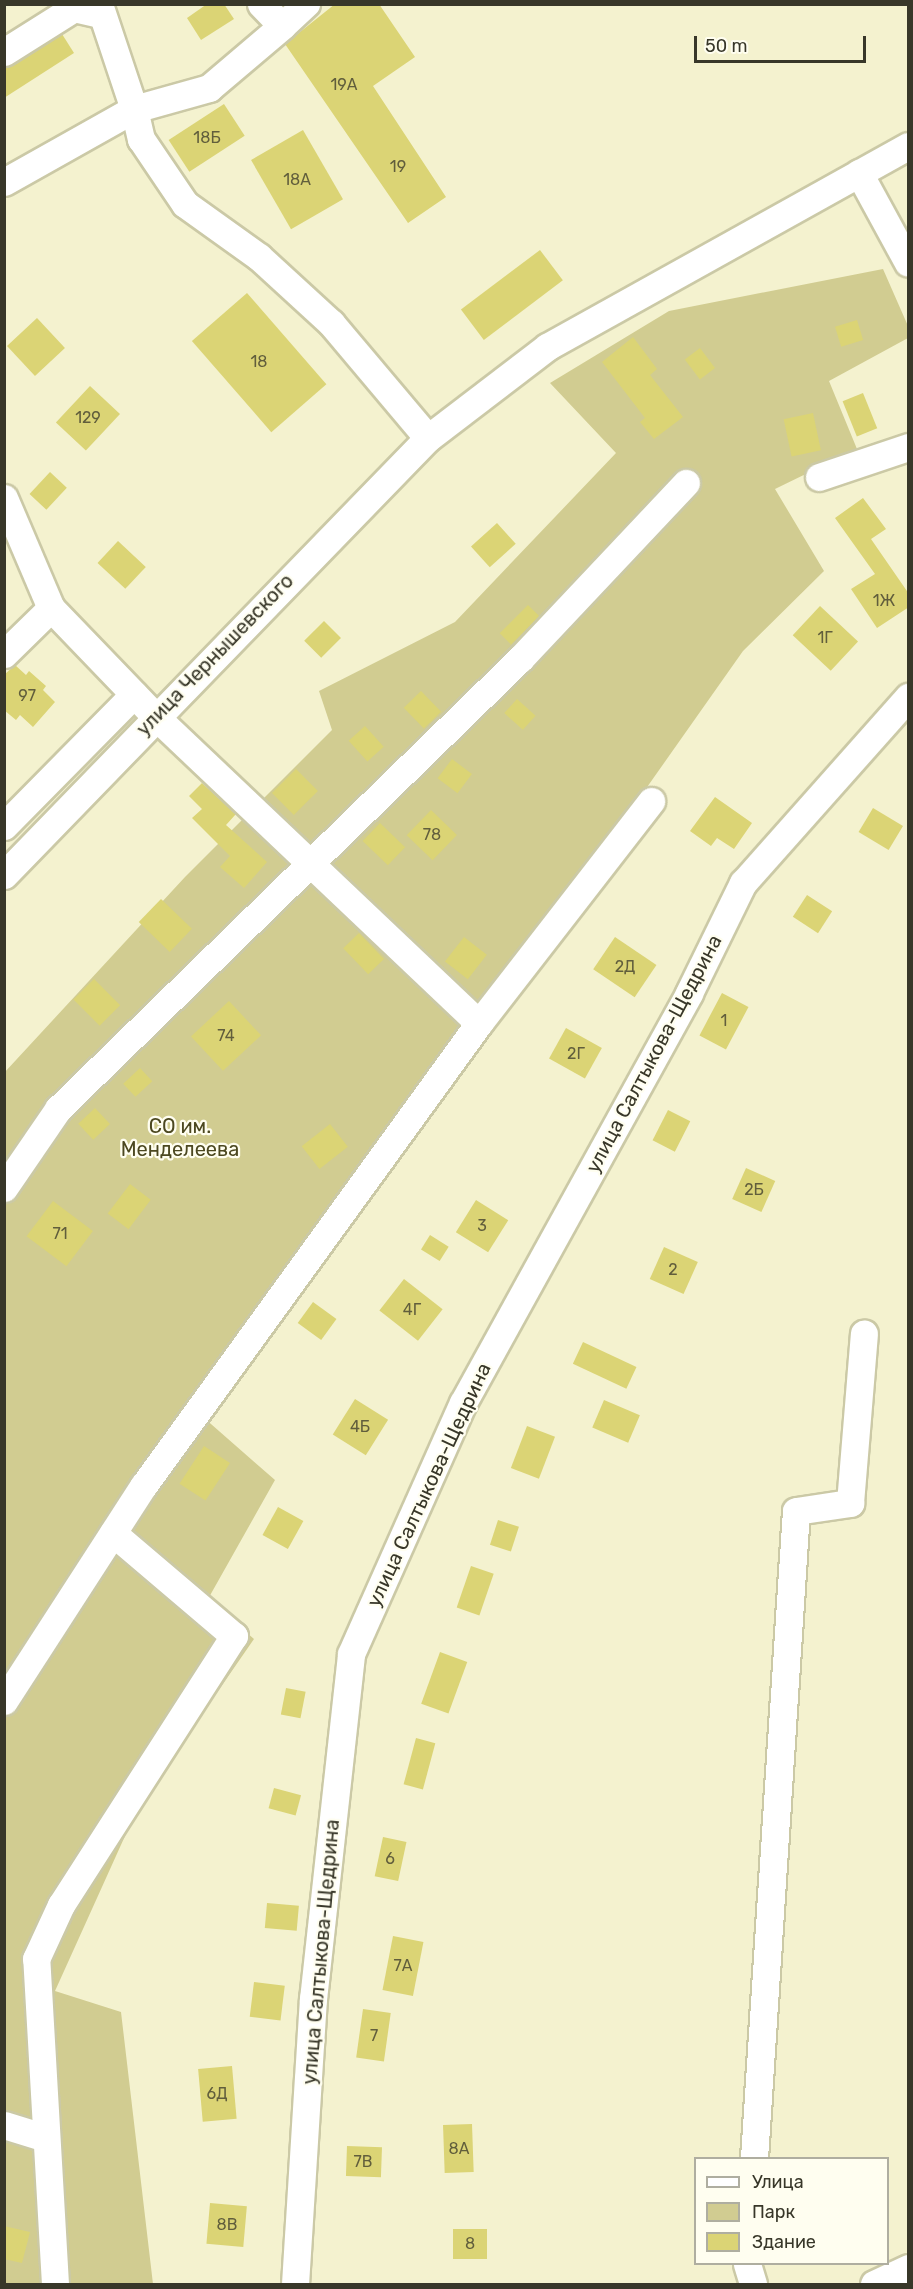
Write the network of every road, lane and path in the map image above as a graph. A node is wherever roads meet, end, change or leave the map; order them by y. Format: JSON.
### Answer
{"nodes":[{"id":1,"x":261,"y":4,"type":"edge"},
{"id":2,"x":306,"y":4,"type":"edge"},
{"id":3,"x":100,"y":10,"type":"edge"},
{"id":4,"x":282,"y":26,"type":"junction"},
{"id":5,"x":4,"y":52,"type":"edge"},
{"id":6,"x":134,"y":109,"type":"junction"},
{"id":7,"x":909,"y":146,"type":"edge"},
{"id":8,"x":859,"y":173,"type":"junction"},
{"id":9,"x":6,"y":179,"type":"edge"},
{"id":10,"x":909,"y":263,"type":"edge"},
{"id":11,"x":428,"y":438,"type":"junction"},
{"id":12,"x":909,"y":447,"type":"edge"},
{"id":13,"x":819,"y":477,"type":"dead end"},
{"id":14,"x":686,"y":483,"type":"dead end"},
{"id":15,"x":4,"y":498,"type":"edge"},
{"id":16,"x":51,"y":608,"type":"junction"},
{"id":17,"x":4,"y":654,"type":"edge"},
{"id":18,"x":134,"y":694,"type":"junction"},
{"id":19,"x":909,"y":697,"type":"edge"},
{"id":20,"x":154,"y":716,"type":"junction"},
{"id":21,"x":651,"y":801,"type":"dead end"},
{"id":22,"x":4,"y":826,"type":"edge"},
{"id":23,"x":307,"y":864,"type":"junction"},
{"id":24,"x":5,"y":873,"type":"edge"},
{"id":25,"x":479,"y":1023,"type":"junction"},
{"id":26,"x":4,"y":1188,"type":"edge"},
{"id":27,"x":864,"y":1334,"type":"dead end"},
{"id":28,"x":113,"y":1533,"type":"junction"},
{"id":29,"x":4,"y":1701,"type":"edge"},
{"id":30,"x":4,"y":2125,"type":"edge"},
{"id":31,"x":46,"y":2138,"type":"junction"},
{"id":32,"x":754,"y":2157,"type":"edge"},
{"id":33,"x":747,"y":2265,"type":"edge"},
{"id":34,"x":909,"y":2268,"type":"edge"},
{"id":35,"x":55,"y":2284,"type":"edge"},
{"id":36,"x":295,"y":2284,"type":"edge"},
{"id":37,"x":753,"y":2284,"type":"edge"},
{"id":38,"x":874,"y":2284,"type":"edge"}],
"edges":[{"from":1,"to":4,"type":"street"},
{"from":2,"to":4,"type":"street"},
{"from":3,"to":5,"type":"street"},
{"from":3,"to":6,"type":"street"},
{"from":4,"to":6,"type":"street"},
{"from":6,"to":9,"type":"street"},
{"from":6,"to":11,"type":"street"},
{"from":7,"to":8,"type":"street","name":"улица Чернышевского"},
{"from":8,"to":10,"type":"street"},
{"from":8,"to":11,"type":"street","name":"улица Чернышевского"},
{"from":11,"to":20,"type":"street","name":"улица Чернышевского"},
{"from":12,"to":13,"type":"street"},
{"from":14,"to":23,"type":"street"},
{"from":15,"to":16,"type":"street"},
{"from":16,"to":17,"type":"street"},
{"from":16,"to":18,"type":"street"},
{"from":18,"to":20,"type":"street"},
{"from":18,"to":22,"type":"street"},
{"from":19,"to":36,"type":"street","name":"улица Салтыкова-Щедрина"},
{"from":20,"to":23,"type":"street"},
{"from":20,"to":24,"type":"street","name":"улица Чернышевского"},
{"from":21,"to":25,"type":"street"},
{"from":23,"to":25,"type":"street"},
{"from":23,"to":26,"type":"street"},
{"from":25,"to":28,"type":"street"},
{"from":27,"to":32,"type":"street"},
{"from":28,"to":29,"type":"street"},
{"from":28,"to":31,"type":"street"},
{"from":30,"to":31,"type":"street"},
{"from":31,"to":35,"type":"street"},
{"from":33,"to":37,"type":"street"},
{"from":34,"to":38,"type":"street"}]}
